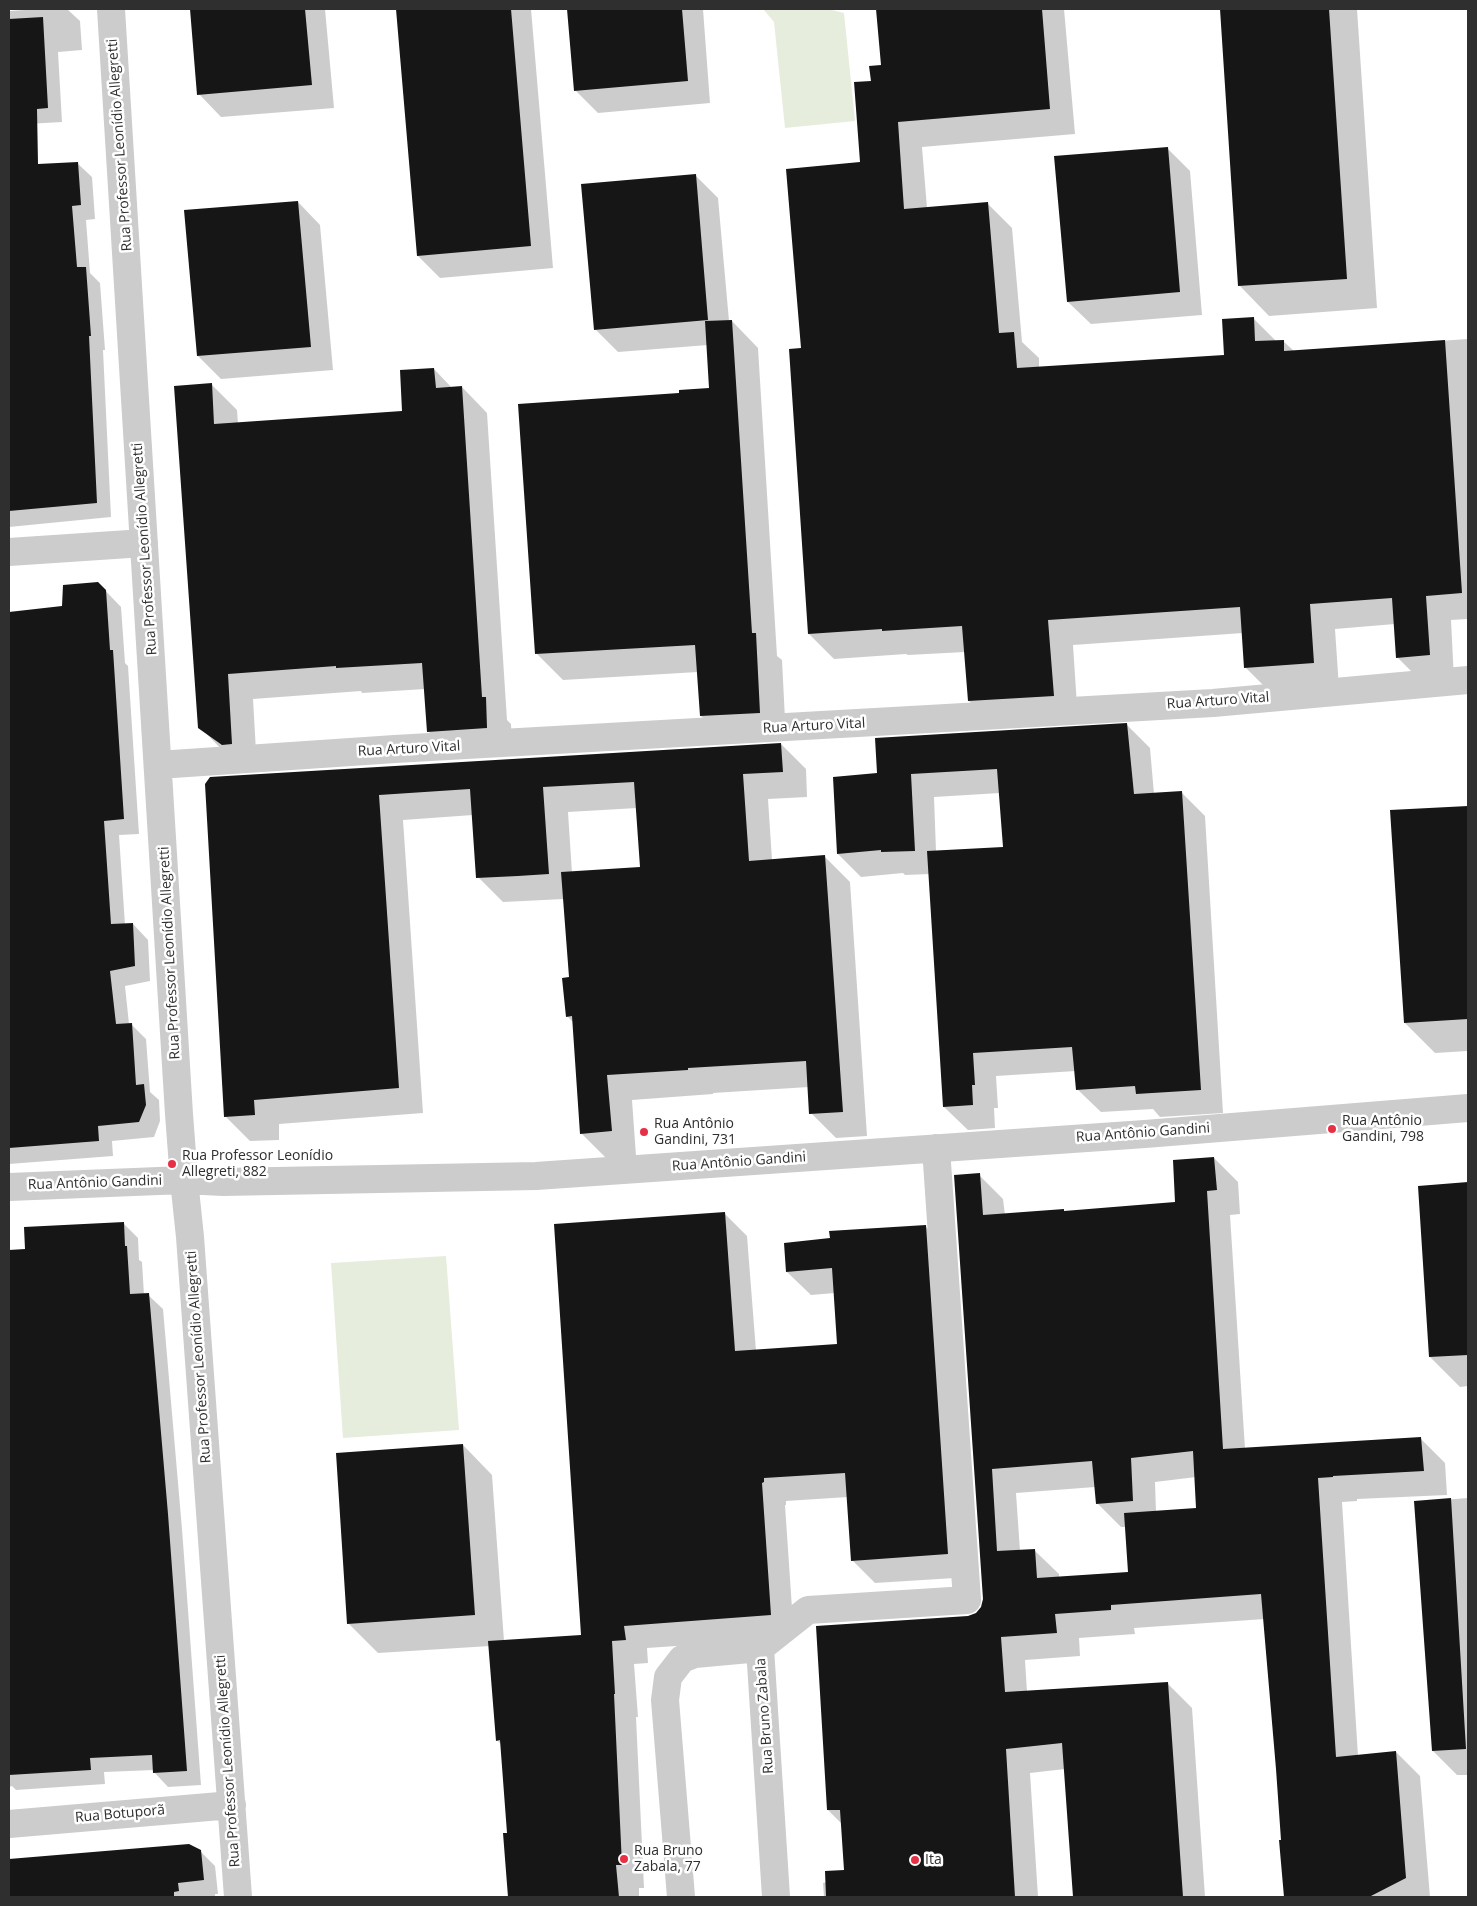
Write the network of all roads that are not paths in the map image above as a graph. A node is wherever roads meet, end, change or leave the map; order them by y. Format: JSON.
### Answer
{"nodes":[{"id":1,"x":111,"y":9,"type":"edge"},
{"id":2,"x":144,"y":543,"type":"junction"},
{"id":3,"x":9,"y":552,"type":"edge"},
{"id":4,"x":1468,"y":680,"type":"edge"},
{"id":5,"x":158,"y":765,"type":"junction"},
{"id":6,"x":1468,"y":1108,"type":"edge"},
{"id":7,"x":936,"y":1148,"type":"junction"},
{"id":8,"x":184,"y":1180,"type":"junction"},
{"id":9,"x":9,"y":1186,"type":"edge"},
{"id":10,"x":760,"y":1648,"type":"junction"},
{"id":11,"x":232,"y":1805,"type":"junction"},
{"id":12,"x":9,"y":1824,"type":"edge"},
{"id":13,"x":238,"y":1897,"type":"edge"},
{"id":14,"x":681,"y":1897,"type":"edge"},
{"id":15,"x":776,"y":1897,"type":"edge"}],
"edges":[{"from":1,"to":2,"type":"street","name":"Rua Professor Leonídio Allegretti"},
{"from":2,"to":3,"type":"street"},
{"from":2,"to":5,"type":"street","name":"Rua Professor Leonídio Allegretti"},
{"from":4,"to":5,"type":"street","name":"Rua Arturo Vital"},
{"from":5,"to":8,"type":"street","name":"Rua Professor Leonídio Allegretti"},
{"from":6,"to":7,"type":"street","name":"Rua Antônio Gandini"},
{"from":7,"to":8,"type":"street","name":"Rua Antônio Gandini"},
{"from":7,"to":10,"type":"street"},
{"from":8,"to":9,"type":"street","name":"Rua Antônio Gandini"},
{"from":8,"to":11,"type":"street","name":"Rua Professor Leonídio Allegretti"},
{"from":10,"to":14,"type":"street","name":"Rua Bruno Zabala"},
{"from":10,"to":15,"type":"street","name":"Rua Bruno Zabala"},
{"from":11,"to":12,"type":"street","name":"Rua Botuporã"},
{"from":11,"to":13,"type":"street","name":"Rua Professor Leonídio Allegretti"}]}
